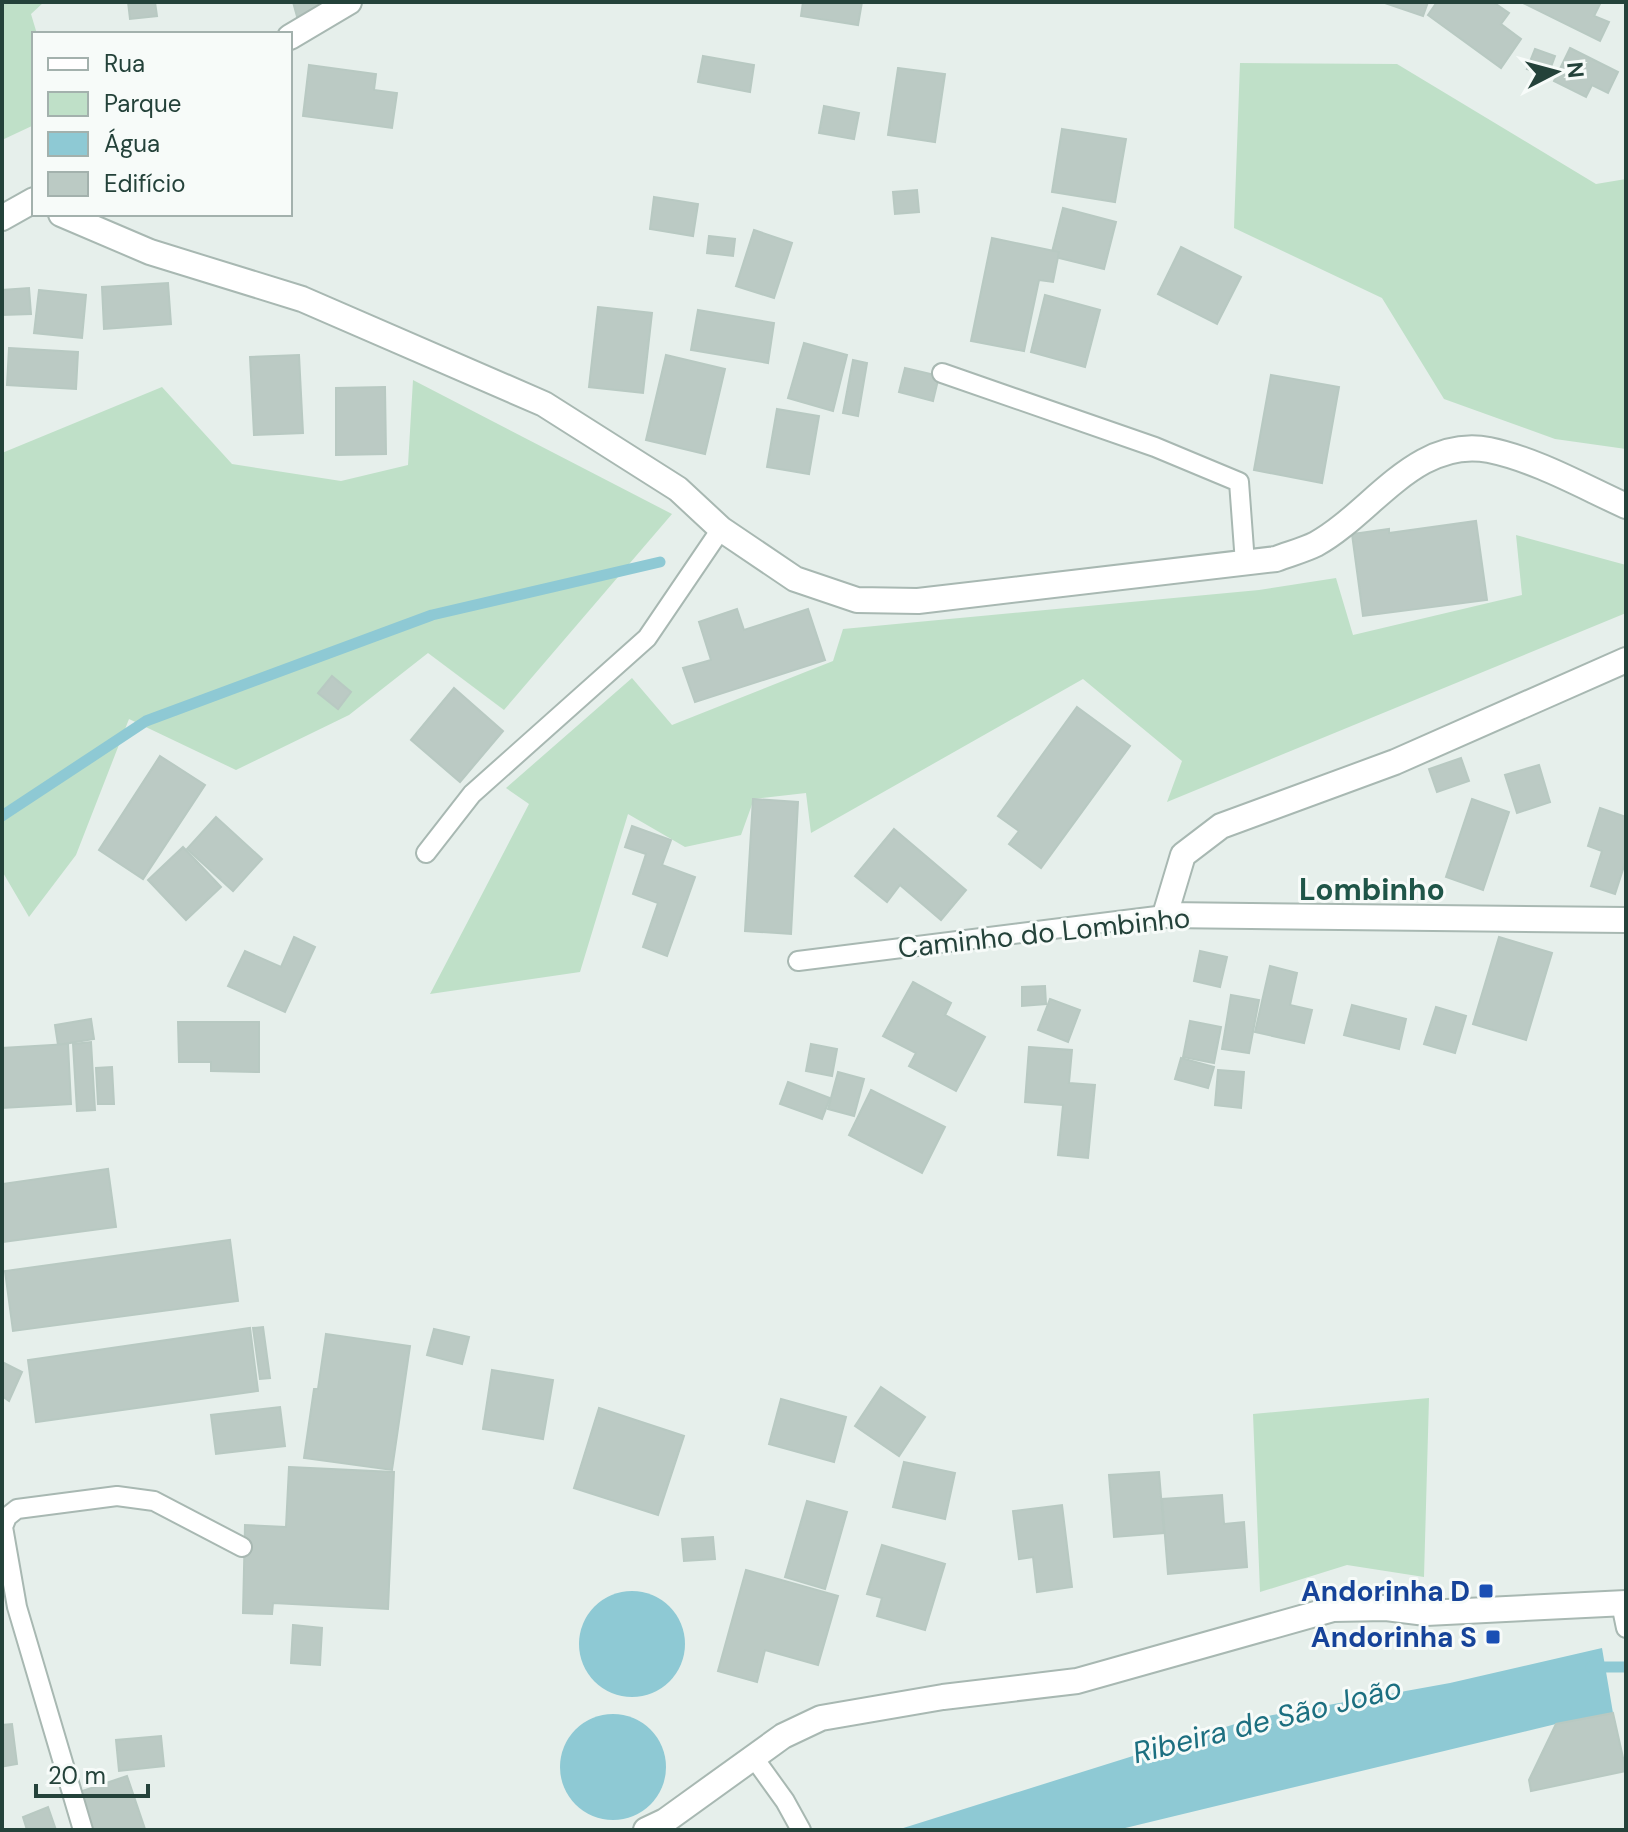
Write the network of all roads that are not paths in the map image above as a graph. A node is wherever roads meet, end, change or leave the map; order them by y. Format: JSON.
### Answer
{"nodes":[{"id":1,"x":349,"y":2,"type":"edge"},
{"id":2,"x":292,"y":36,"type":"edge"},
{"id":3,"x":32,"y":202,"type":"edge"},
{"id":4,"x":66,"y":216,"type":"edge"},
{"id":5,"x":2,"y":218,"type":"edge"},
{"id":6,"x":942,"y":373,"type":"dead end"},
{"id":7,"x":1626,"y":506,"type":"edge"},
{"id":8,"x":721,"y":529,"type":"junction"},
{"id":9,"x":1245,"y":563,"type":"junction"},
{"id":10,"x":1626,"y":660,"type":"edge"},
{"id":11,"x":426,"y":853,"type":"dead end"},
{"id":12,"x":1165,"y":915,"type":"junction"},
{"id":13,"x":1626,"y":920,"type":"edge"},
{"id":14,"x":798,"y":961,"type":"dead end"},
{"id":15,"x":242,"y":1547,"type":"dead end"},
{"id":16,"x":1624,"y":1612,"type":"edge"},
{"id":17,"x":754,"y":1758,"type":"junction"},
{"id":18,"x":83,"y":1830,"type":"edge"},
{"id":19,"x":646,"y":1830,"type":"edge"},
{"id":20,"x":801,"y":1830,"type":"edge"}],
"edges":[{"from":1,"to":2,"type":"street"},
{"from":3,"to":5,"type":"street"},
{"from":4,"to":8,"type":"street"},
{"from":6,"to":9,"type":"lane"},
{"from":7,"to":9,"type":"street"},
{"from":8,"to":9,"type":"street"},
{"from":8,"to":11,"type":"lane"},
{"from":10,"to":12,"type":"street"},
{"from":12,"to":13,"type":"street","name":"Caminho do Lombinho"},
{"from":12,"to":14,"type":"lane","name":"Caminho do Lombinho"},
{"from":15,"to":18,"type":"lane"},
{"from":16,"to":17,"type":"street"},
{"from":17,"to":19,"type":"street"},
{"from":17,"to":20,"type":"lane"}]}
